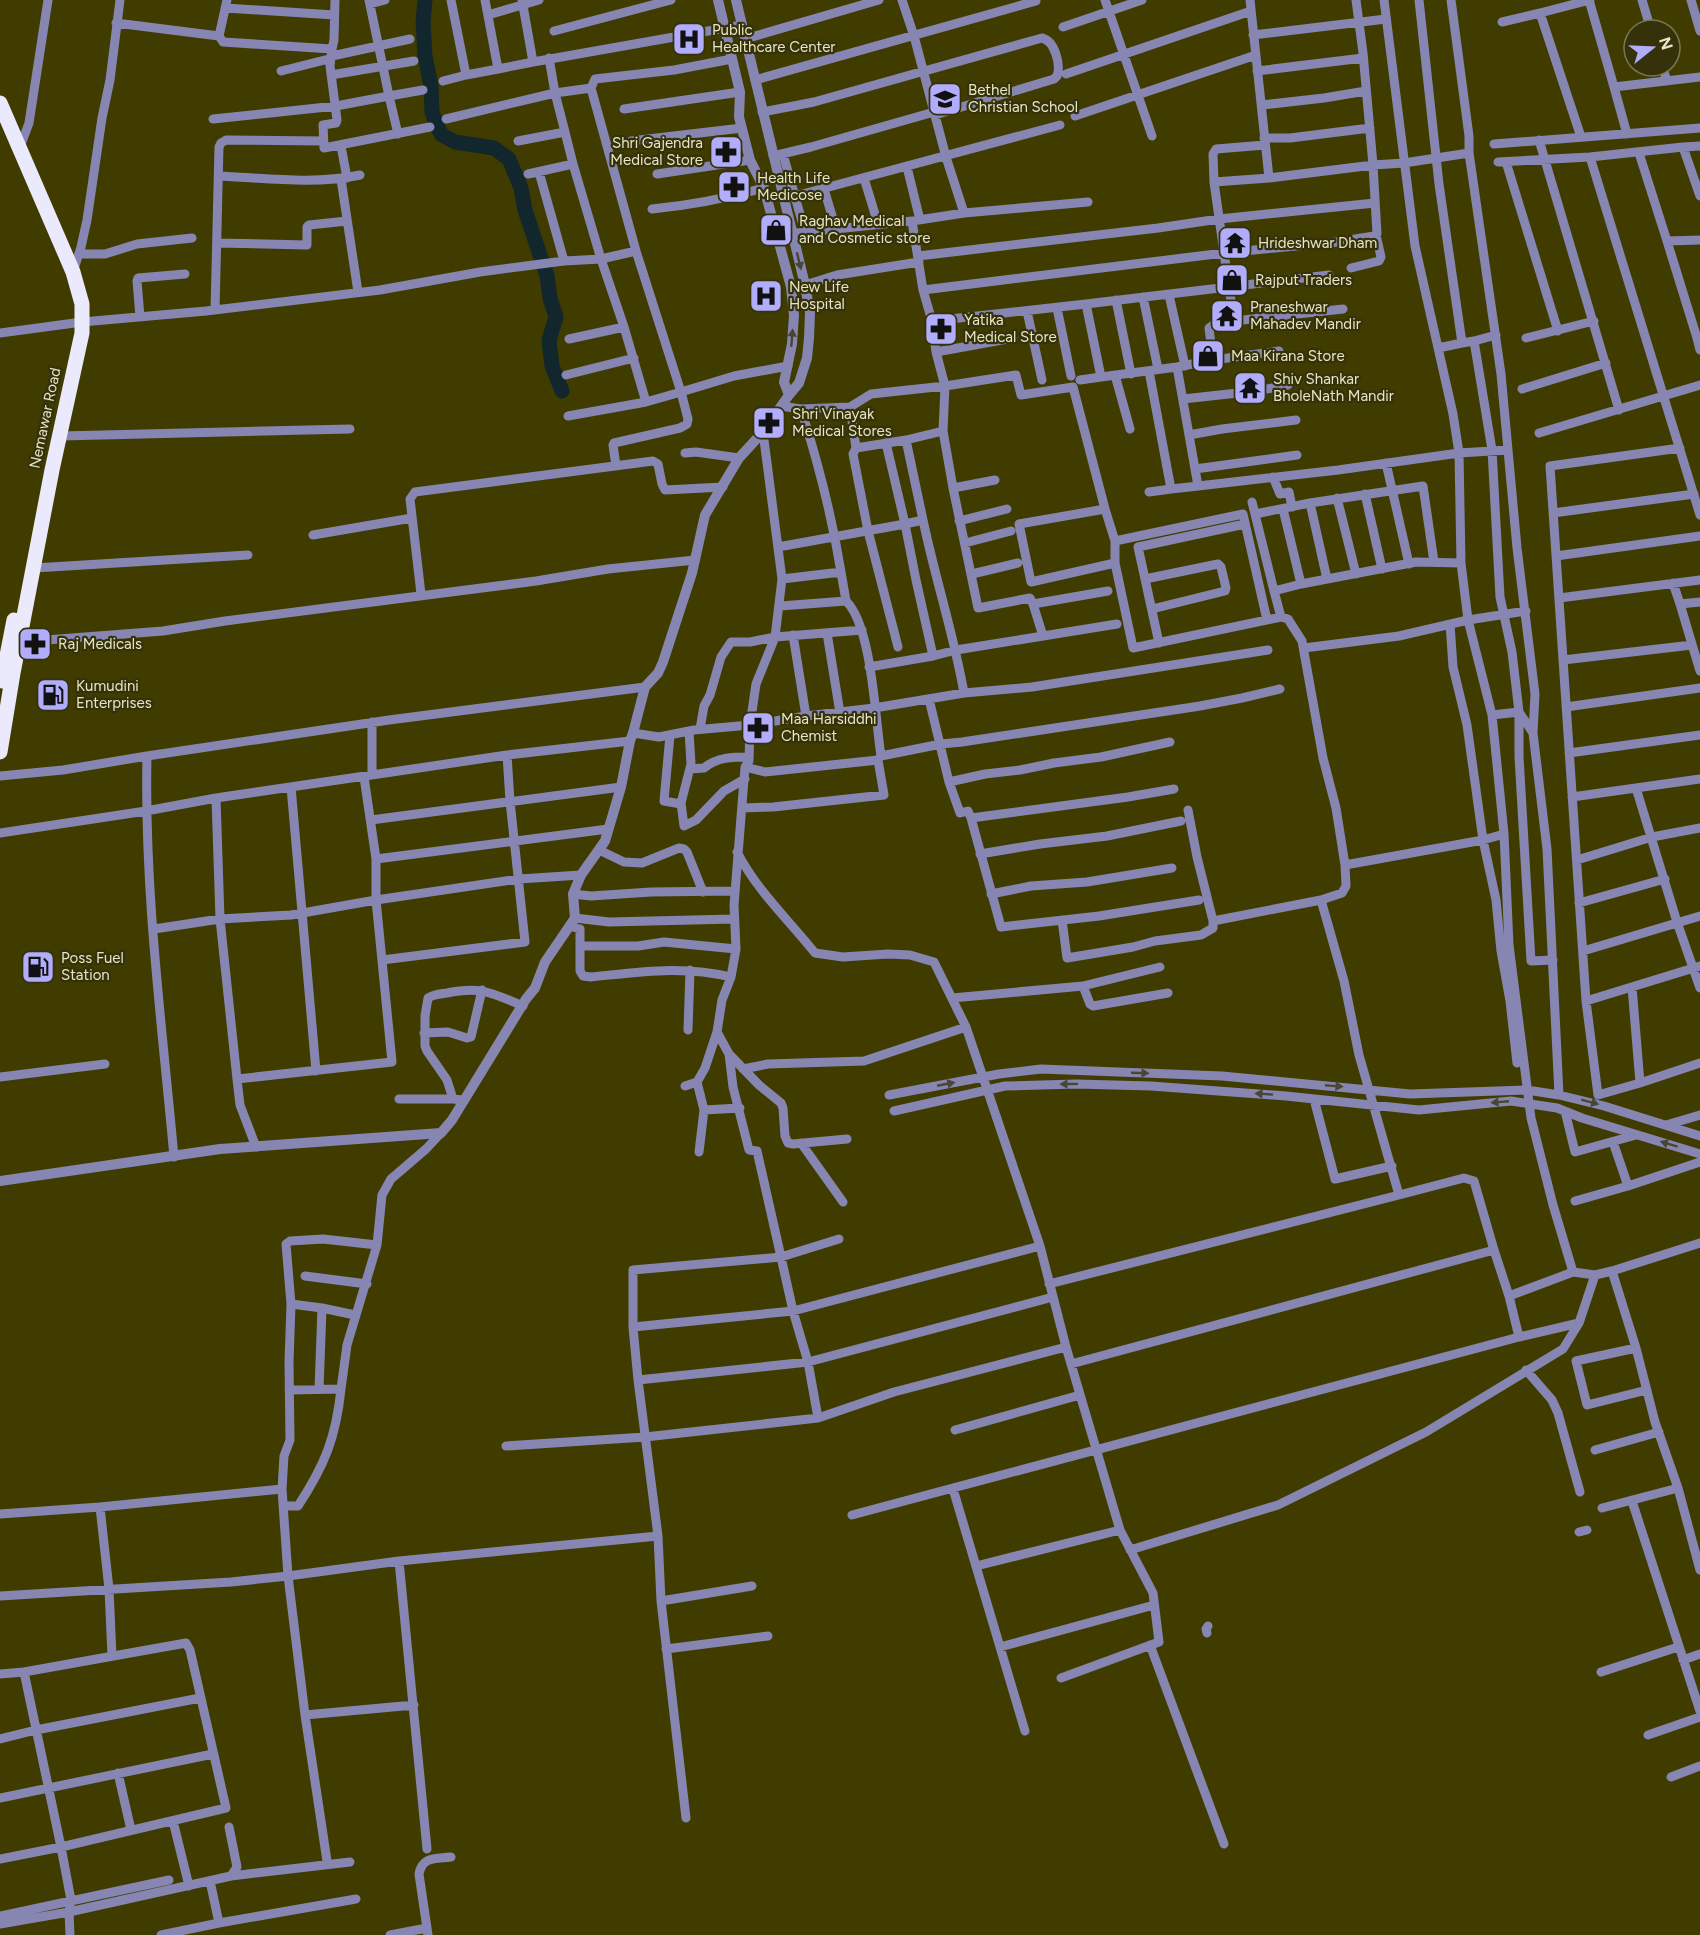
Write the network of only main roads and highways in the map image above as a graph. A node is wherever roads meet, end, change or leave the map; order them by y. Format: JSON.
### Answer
{"nodes":[{"id":1,"x":0,"y":103,"type":"edge"},
{"id":2,"x":0,"y":125,"type":"edge"},
{"id":3,"x":78,"y":323,"type":"junction"},
{"id":4,"x":68,"y":383,"type":"junction"},
{"id":5,"x":9,"y":668,"type":"junction"},
{"id":6,"x":0,"y":690,"type":"edge"},
{"id":7,"x":0,"y":752,"type":"edge"}],
"edges":[{"from":1,"to":3,"type":"highway","name":"Nemawar Road"},
{"from":2,"to":3,"type":"highway","name":"Nemawar Road"},
{"from":3,"to":4,"type":"highway","name":"Nemawar Road"},
{"from":4,"to":5,"type":"highway","name":"Nemawar Road"},
{"from":4,"to":5,"type":"highway","name":"Nemawar Road"},
{"from":5,"to":6,"type":"highway","name":"Nemawar Road"},
{"from":5,"to":7,"type":"highway","name":"Nemawar Road"}]}
